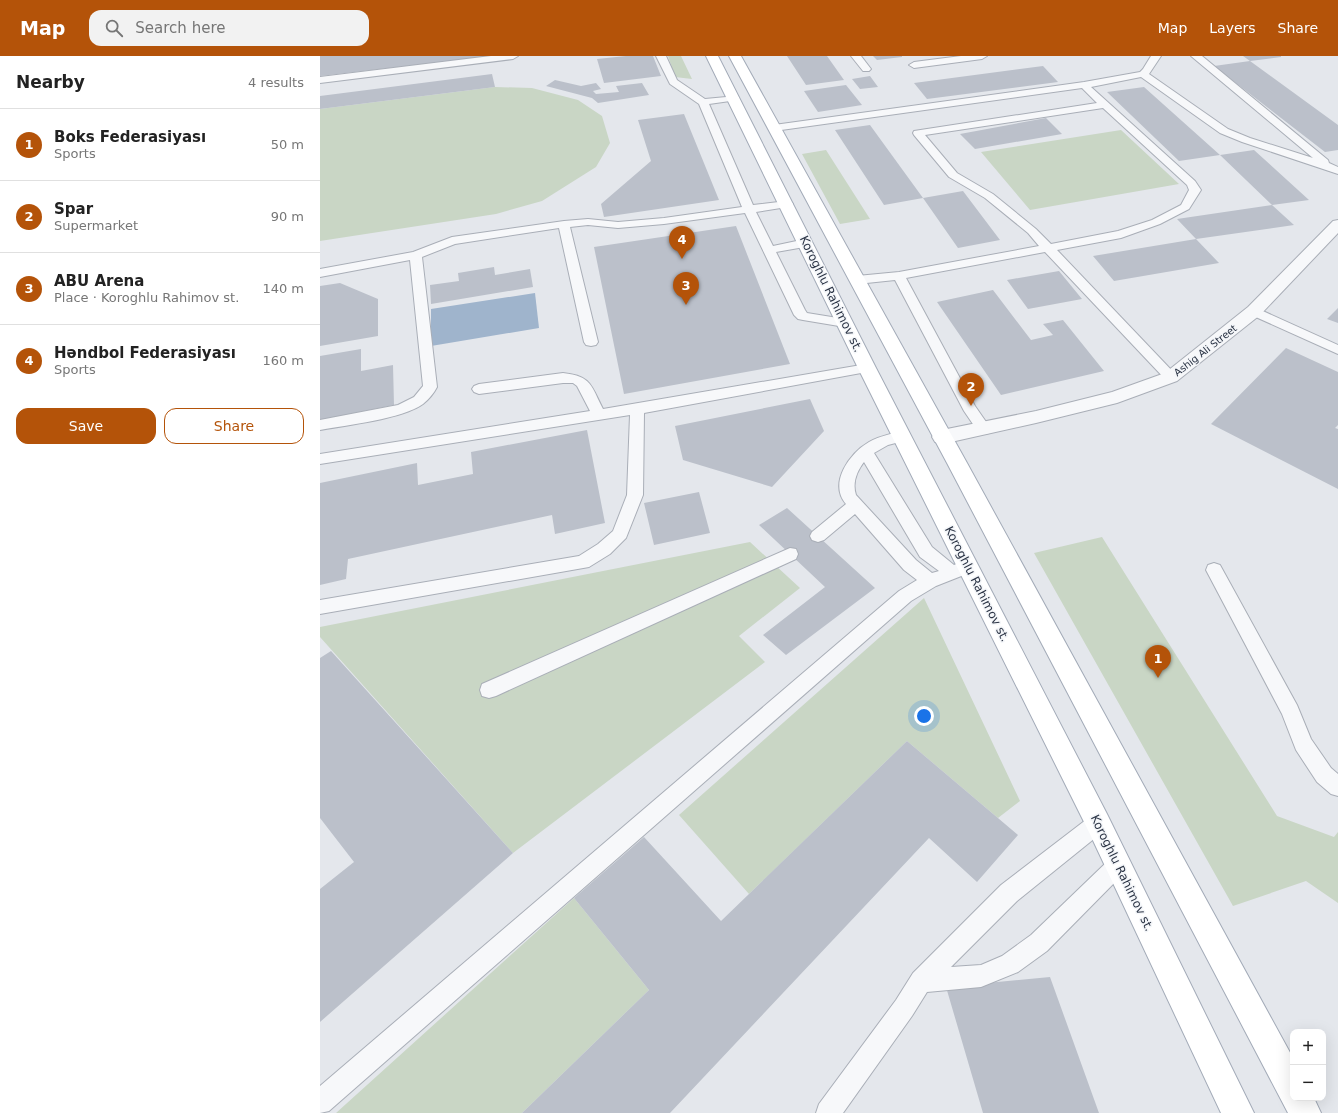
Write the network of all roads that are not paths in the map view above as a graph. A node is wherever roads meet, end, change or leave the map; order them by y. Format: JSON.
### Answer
{"nodes":[{"id":1,"x":513,"y":56,"type":"edge"},
{"id":2,"x":662,"y":56,"type":"edge"},
{"id":3,"x":712,"y":56,"type":"edge"},
{"id":4,"x":735,"y":56,"type":"edge"},
{"id":5,"x":856,"y":56,"type":"edge"},
{"id":6,"x":982,"y":56,"type":"edge"},
{"id":7,"x":1156,"y":56,"type":"edge"},
{"id":8,"x":1196,"y":56,"type":"edge"},
{"id":9,"x":914,"y":65,"type":"dead end"},
{"id":10,"x":866,"y":69,"type":"dead end"},
{"id":11,"x":1143,"y":74,"type":"junction"},
{"id":12,"x":320,"y":80,"type":"edge"},
{"id":13,"x":1084,"y":85,"type":"junction"},
{"id":14,"x":734,"y":98,"type":"junction"},
{"id":15,"x":703,"y":102,"type":"junction"},
{"id":16,"x":1105,"y":105,"type":"junction"},
{"id":17,"x":901,"y":110,"type":"junction"},
{"id":18,"x":914,"y":127,"type":"junction"},
{"id":19,"x":774,"y":128,"type":"junction"},
{"id":20,"x":1334,"y":169,"type":"edge"},
{"id":21,"x":787,"y":204,"type":"junction"},
{"id":22,"x":750,"y":209,"type":"junction"},
{"id":23,"x":564,"y":224,"type":"junction"},
{"id":24,"x":1338,"y":224,"type":"edge"},
{"id":25,"x":806,"y":243,"type":"junction"},
{"id":26,"x":1049,"y":248,"type":"junction"},
{"id":27,"x":769,"y":250,"type":"junction"},
{"id":28,"x":416,"y":255,"type":"junction"},
{"id":29,"x":320,"y":273,"type":"edge"},
{"id":30,"x":899,"y":276,"type":"junction"},
{"id":31,"x":857,"y":280,"type":"junction"},
{"id":32,"x":1254,"y":311,"type":"junction"},
{"id":33,"x":845,"y":323,"type":"junction"},
{"id":34,"x":591,"y":342,"type":"dead end"},
{"id":35,"x":1338,"y":350,"type":"edge"},
{"id":36,"x":867,"y":368,"type":"junction"},
{"id":37,"x":1171,"y":377,"type":"junction"},
{"id":38,"x":479,"y":389,"type":"dead end"},
{"id":39,"x":637,"y":409,"type":"junction"},
{"id":40,"x":599,"y":415,"type":"junction"},
{"id":41,"x":320,"y":426,"type":"edge"},
{"id":42,"x":984,"y":429,"type":"junction"},
{"id":43,"x":902,"y":436,"type":"junction"},
{"id":44,"x":942,"y":437,"type":"junction"},
{"id":45,"x":866,"y":452,"type":"junction"},
{"id":46,"x":320,"y":459,"type":"edge"},
{"id":47,"x":856,"y":505,"type":"junction"},
{"id":48,"x":818,"y":536,"type":"dead end"},
{"id":49,"x":790,"y":554,"type":"dead end"},
{"id":50,"x":961,"y":570,"type":"junction"},
{"id":51,"x":1214,"y":570,"type":"dead end"},
{"id":52,"x":930,"y":581,"type":"junction"},
{"id":53,"x":320,"y":607,"type":"edge"},
{"id":54,"x":489,"y":690,"type":"dead end"},
{"id":55,"x":1338,"y":787,"type":"edge"},
{"id":56,"x":1098,"y":823,"type":"junction"},
{"id":57,"x":1118,"y":865,"type":"junction"},
{"id":58,"x":921,"y":981,"type":"junction"},
{"id":59,"x":1290,"y":1084,"type":"edge"},
{"id":60,"x":1299,"y":1101,"type":"edge"},
{"id":61,"x":320,"y":1102,"type":"edge"},
{"id":62,"x":828,"y":1113,"type":"edge"},
{"id":63,"x":1238,"y":1113,"type":"edge"},
{"id":64,"x":1305,"y":1113,"type":"edge"}],
"edges":[{"from":1,"to":12,"type":"lane"},
{"from":2,"to":15,"type":"lane"},
{"from":3,"to":14,"type":"main road","name":"Koroghlu Rahimov st."},
{"from":4,"to":19,"type":"main road"},
{"from":5,"to":10,"type":"lane"},
{"from":6,"to":9,"type":"lane"},
{"from":7,"to":11,"type":"lane"},
{"from":8,"to":20,"type":"lane"},
{"from":11,"to":13,"type":"lane"},
{"from":11,"to":20,"type":"lane"},
{"from":13,"to":16,"type":"lane"},
{"from":13,"to":17,"type":"lane"},
{"from":14,"to":15,"type":"lane"},
{"from":14,"to":21,"type":"main road","name":"Koroghlu Rahimov st."},
{"from":15,"to":22,"type":"lane"},
{"from":16,"to":18,"type":"lane"},
{"from":16,"to":26,"type":"lane"},
{"from":17,"to":18,"type":"lane"},
{"from":17,"to":19,"type":"lane"},
{"from":18,"to":26,"type":"lane"},
{"from":19,"to":31,"type":"main road"},
{"from":21,"to":22,"type":"lane"},
{"from":21,"to":25,"type":"main road","name":"Koroghlu Rahimov st."},
{"from":22,"to":23,"type":"lane"},
{"from":22,"to":27,"type":"lane"},
{"from":23,"to":28,"type":"lane"},
{"from":23,"to":34,"type":"lane"},
{"from":24,"to":32,"type":"street","name":"Ashig Ali Street"},
{"from":25,"to":27,"type":"lane"},
{"from":25,"to":33,"type":"main road","name":"Koroghlu Rahimov st."},
{"from":26,"to":30,"type":"lane"},
{"from":26,"to":37,"type":"lane"},
{"from":27,"to":33,"type":"lane"},
{"from":28,"to":29,"type":"lane"},
{"from":28,"to":41,"type":"lane"},
{"from":30,"to":31,"type":"lane"},
{"from":30,"to":42,"type":"lane"},
{"from":31,"to":44,"type":"main road"},
{"from":32,"to":35,"type":"lane"},
{"from":32,"to":37,"type":"street","name":"Ashig Ali Street"},
{"from":33,"to":36,"type":"main road","name":"Koroghlu Rahimov st."},
{"from":36,"to":39,"type":"lane"},
{"from":36,"to":43,"type":"main road","name":"Koroghlu Rahimov st."},
{"from":37,"to":42,"type":"street","name":"Ashig Ali Street"},
{"from":38,"to":40,"type":"lane"},
{"from":39,"to":40,"type":"lane"},
{"from":39,"to":53,"type":"lane"},
{"from":40,"to":46,"type":"lane"},
{"from":42,"to":44,"type":"street","name":"Ashig Ali Street"},
{"from":43,"to":45,"type":"lane"},
{"from":43,"to":50,"type":"main road","name":"Koroghlu Rahimov st."},
{"from":44,"to":59,"type":"main road"},
{"from":45,"to":47,"type":"lane"},
{"from":45,"to":50,"type":"lane"},
{"from":47,"to":48,"type":"lane"},
{"from":47,"to":52,"type":"lane"},
{"from":49,"to":54,"type":"lane"},
{"from":50,"to":52,"type":"lane"},
{"from":50,"to":56,"type":"main road","name":"Koroghlu Rahimov st."},
{"from":51,"to":55,"type":"lane"},
{"from":52,"to":61,"type":"lane"},
{"from":56,"to":57,"type":"main road","name":"Koroghlu Rahimov st."},
{"from":56,"to":58,"type":"lane"},
{"from":57,"to":58,"type":"lane"},
{"from":57,"to":63,"type":"main road","name":"Koroghlu Rahimov st."},
{"from":58,"to":62,"type":"lane"},
{"from":60,"to":64,"type":"main road"}]}
